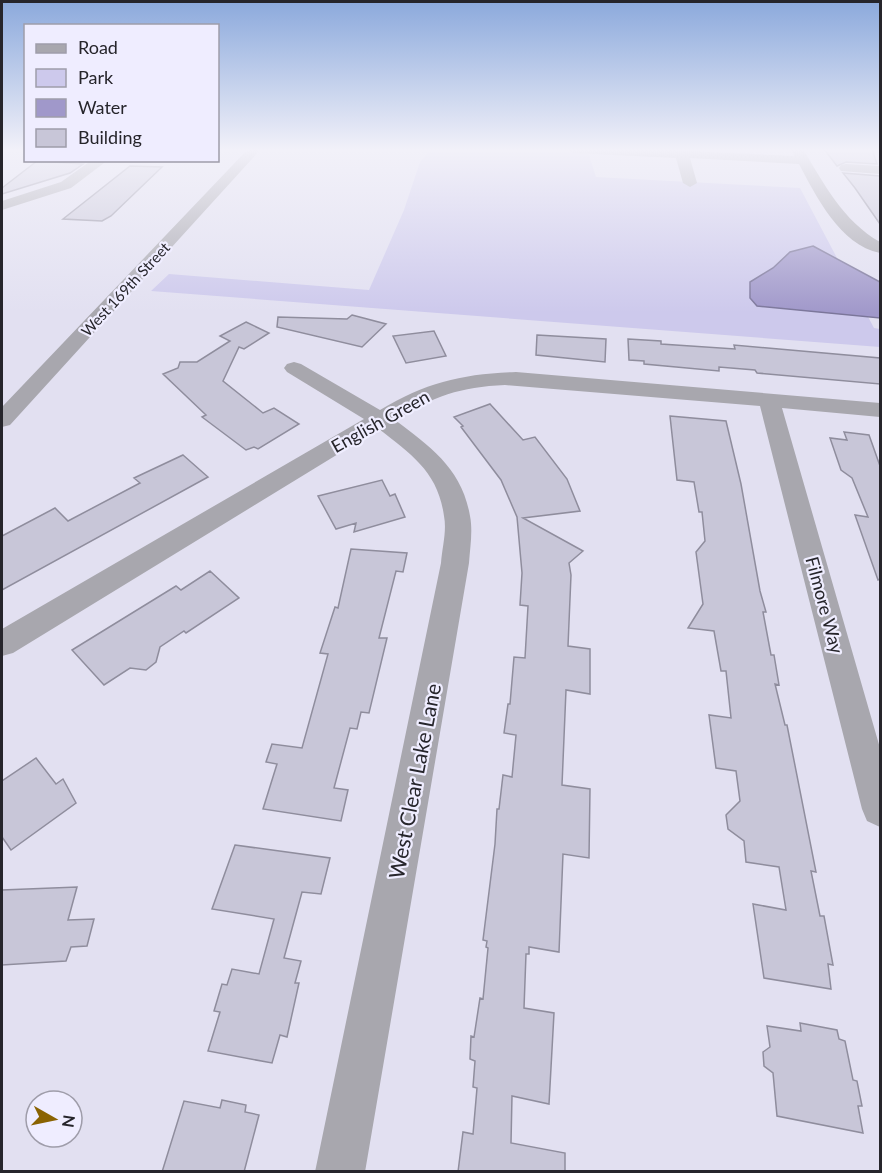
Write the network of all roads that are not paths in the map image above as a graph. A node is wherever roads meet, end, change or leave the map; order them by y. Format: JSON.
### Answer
{"nodes":[{"id":1,"x":33,"y":204,"type":"edge"},
{"id":2,"x":204,"y":204,"type":"edge"},
{"id":3,"x":829,"y":204,"type":"edge"},
{"id":4,"x":5,"y":205,"type":"edge"},
{"id":5,"x":880,"y":248,"type":"edge"},
{"id":6,"x":294,"y":368,"type":"dead end"},
{"id":7,"x":769,"y":400,"type":"junction"},
{"id":8,"x":880,"y":410,"type":"edge"},
{"id":9,"x":380,"y":419,"type":"junction"},
{"id":10,"x":2,"y":420,"type":"edge"},
{"id":11,"x":2,"y":644,"type":"edge"},
{"id":12,"x":880,"y":809,"type":"edge"},
{"id":13,"x":340,"y":1172,"type":"edge"}],
"edges":[{"from":1,"to":4,"type":"street"},
{"from":2,"to":10,"type":"street","name":"West 169th Street"},
{"from":3,"to":5,"type":"street"},
{"from":6,"to":9,"type":"street","name":"West Clear Lake Lane"},
{"from":7,"to":8,"type":"street","name":"English Green"},
{"from":7,"to":9,"type":"street","name":"English Green"},
{"from":7,"to":12,"type":"street","name":"Filmore Way"},
{"from":9,"to":11,"type":"street","name":"English Green"},
{"from":9,"to":13,"type":"street","name":"West Clear Lake Lane"}]}
